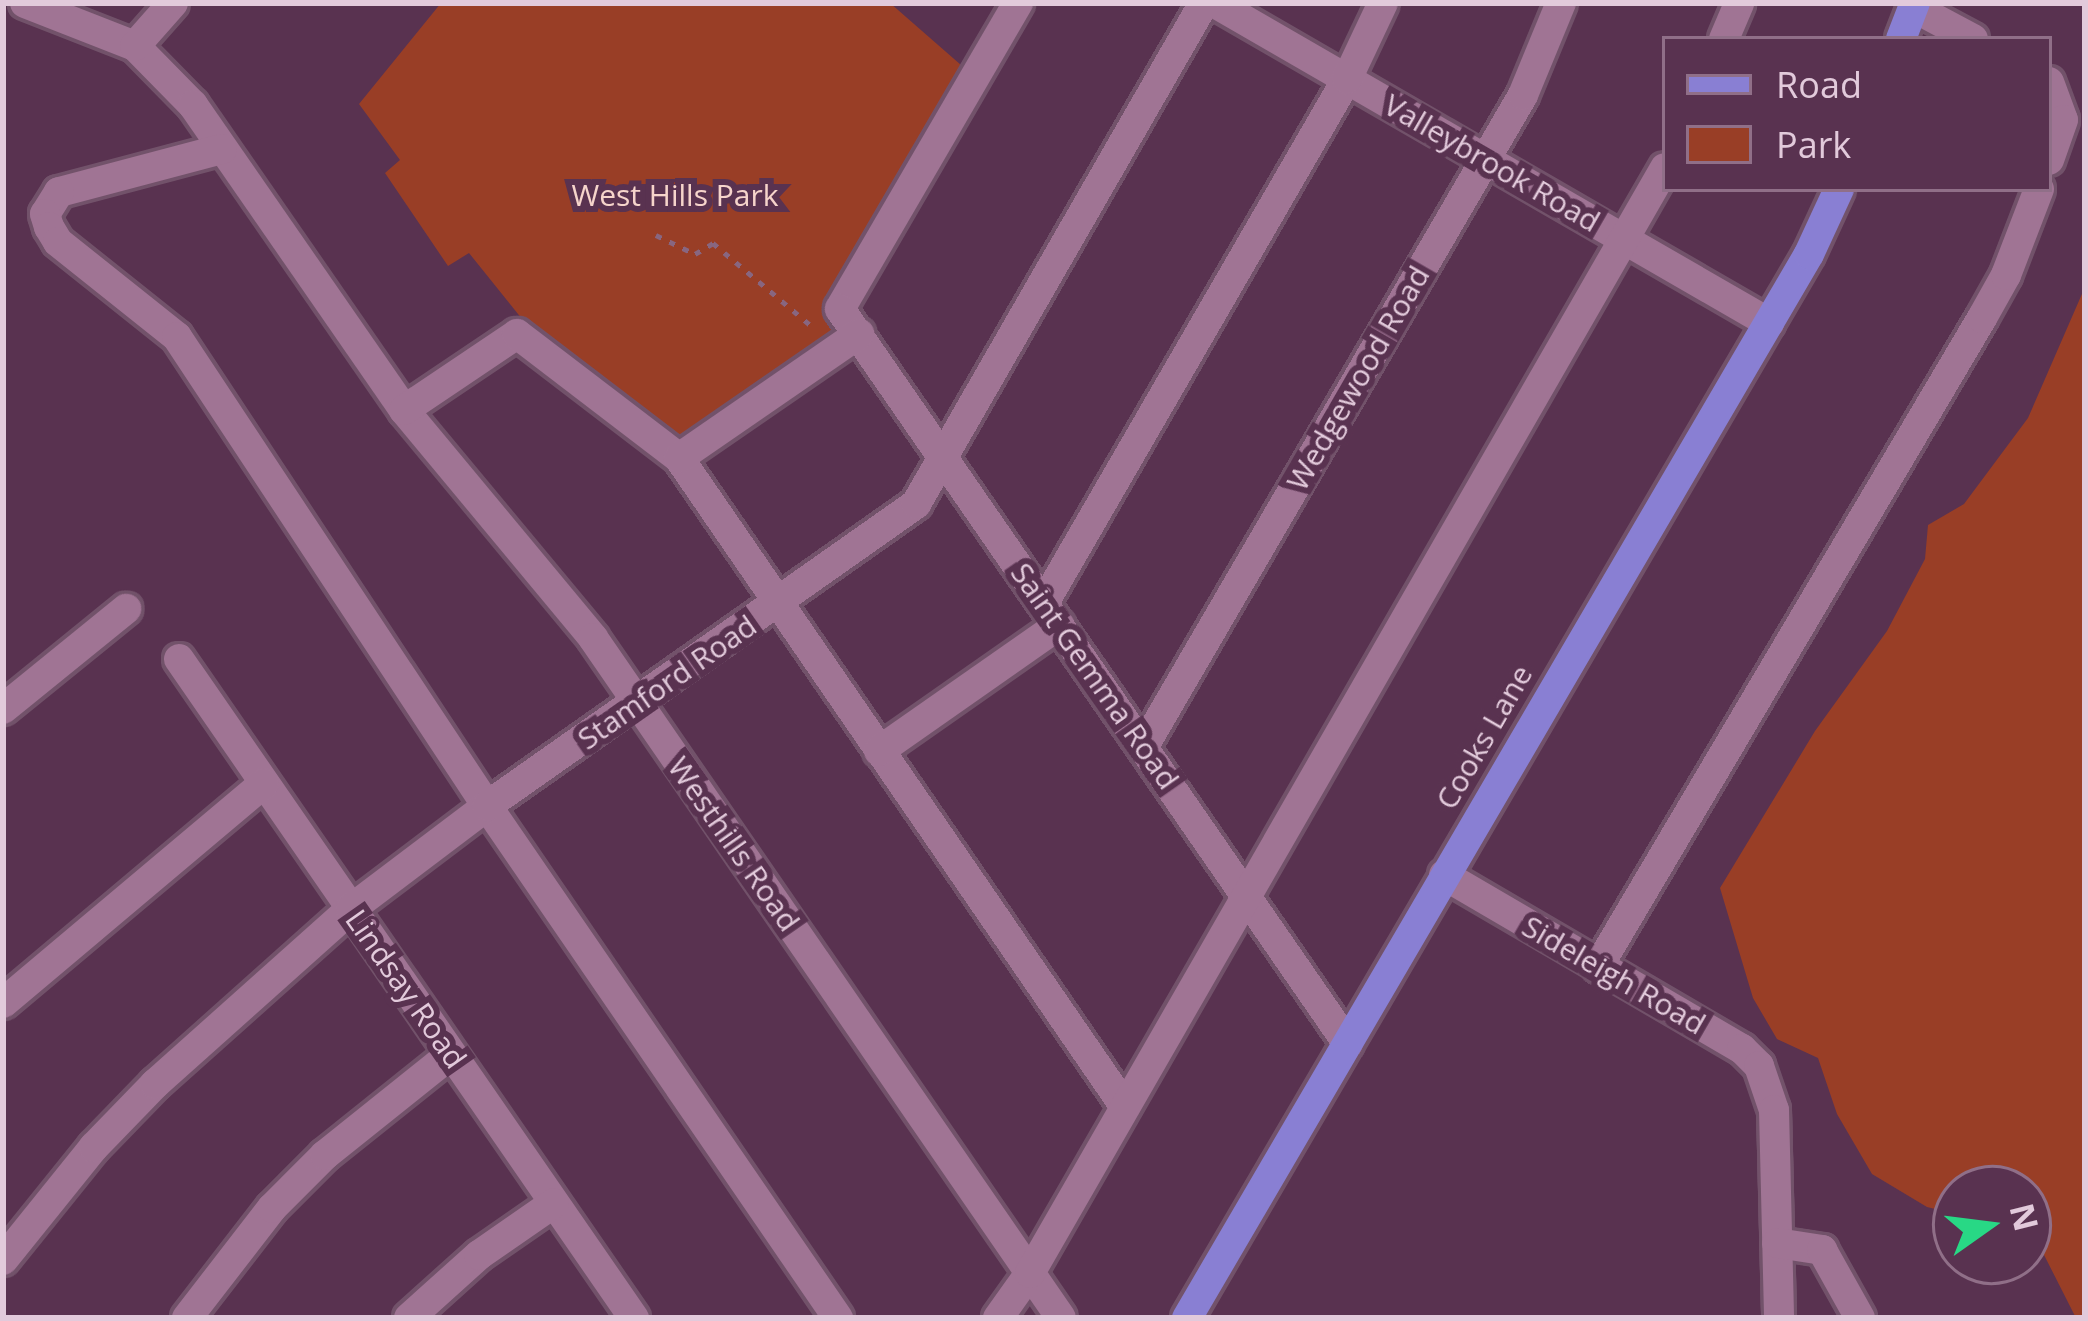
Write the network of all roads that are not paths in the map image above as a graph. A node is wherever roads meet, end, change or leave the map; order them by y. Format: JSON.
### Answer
{"nodes":[{"id":1,"x":26,"y":3,"type":"edge"},
{"id":2,"x":173,"y":3,"type":"edge"},
{"id":3,"x":1018,"y":3,"type":"edge"},
{"id":4,"x":1204,"y":3,"type":"edge"},
{"id":5,"x":1215,"y":3,"type":"edge"},
{"id":6,"x":1382,"y":3,"type":"edge"},
{"id":7,"x":1561,"y":3,"type":"edge"},
{"id":8,"x":1739,"y":3,"type":"edge"},
{"id":9,"x":1914,"y":5,"type":"edge"},
{"id":10,"x":1725,"y":36,"type":"edge"},
{"id":11,"x":1902,"y":36,"type":"edge"},
{"id":12,"x":1968,"y":36,"type":"edge"},
{"id":13,"x":135,"y":46,"type":"junction"},
{"id":14,"x":1347,"y":80,"type":"junction"},
{"id":15,"x":2052,"y":90,"type":"edge"},
{"id":16,"x":221,"y":149,"type":"junction"},
{"id":17,"x":2052,"y":151,"type":"edge"},
{"id":18,"x":1486,"y":159,"type":"junction"},
{"id":19,"x":1662,"y":173,"type":"edge"},
{"id":20,"x":1837,"y":192,"type":"edge"},
{"id":21,"x":2037,"y":192,"type":"edge"},
{"id":22,"x":1625,"y":240,"type":"junction"},
{"id":23,"x":1768,"y":322,"type":"junction"},
{"id":24,"x":846,"y":330,"type":"junction"},
{"id":25,"x":404,"y":410,"type":"junction"},
{"id":26,"x":944,"y":457,"type":"junction"},
{"id":27,"x":679,"y":458,"type":"junction"},
{"id":28,"x":780,"y":604,"type":"junction"},
{"id":29,"x":126,"y":609,"type":"dead end"},
{"id":30,"x":1051,"y":614,"type":"junction"},
{"id":31,"x":179,"y":659,"type":"dead end"},
{"id":32,"x":637,"y":703,"type":"junction"},
{"id":33,"x":3,"y":709,"type":"edge"},
{"id":34,"x":1144,"y":746,"type":"junction"},
{"id":35,"x":879,"y":751,"type":"junction"},
{"id":36,"x":264,"y":783,"type":"junction"},
{"id":37,"x":488,"y":806,"type":"junction"},
{"id":38,"x":1444,"y":875,"type":"junction"},
{"id":39,"x":1244,"y":894,"type":"junction"},
{"id":40,"x":351,"y":910,"type":"junction"},
{"id":41,"x":1598,"y":967,"type":"junction"},
{"id":42,"x":3,"y":1003,"type":"edge"},
{"id":43,"x":1348,"y":1044,"type":"junction"},
{"id":44,"x":451,"y":1054,"type":"junction"},
{"id":45,"x":1125,"y":1107,"type":"junction"},
{"id":46,"x":554,"y":1203,"type":"junction"},
{"id":47,"x":1777,"y":1243,"type":"junction"},
{"id":48,"x":3,"y":1260,"type":"edge"},
{"id":49,"x":1030,"y":1273,"type":"junction"},
{"id":50,"x":187,"y":1318,"type":"edge"},
{"id":51,"x":409,"y":1318,"type":"edge"},
{"id":52,"x":634,"y":1318,"type":"edge"},
{"id":53,"x":838,"y":1318,"type":"edge"},
{"id":54,"x":998,"y":1318,"type":"edge"},
{"id":55,"x":1061,"y":1318,"type":"edge"},
{"id":56,"x":1186,"y":1318,"type":"edge"},
{"id":57,"x":1779,"y":1318,"type":"edge"},
{"id":58,"x":1860,"y":1318,"type":"edge"}],
"edges":[{"from":1,"to":13,"type":"street"},
{"from":2,"to":13,"type":"street"},
{"from":3,"to":24,"type":"street"},
{"from":4,"to":26,"type":"street","name":"Stamford Road"},
{"from":5,"to":14,"type":"street","name":"Valleybrook Road"},
{"from":6,"to":14,"type":"street"},
{"from":7,"to":18,"type":"street","name":"Wedgewood Road"},
{"from":8,"to":10,"type":"street"},
{"from":9,"to":11,"type":"main road"},
{"from":9,"to":12,"type":"street"},
{"from":13,"to":16,"type":"street","name":"Westhills Road"},
{"from":14,"to":18,"type":"street","name":"Valleybrook Road"},
{"from":14,"to":30,"type":"street"},
{"from":15,"to":17,"type":"street"},
{"from":16,"to":25,"type":"street","name":"Westhills Road"},
{"from":16,"to":37,"type":"street"},
{"from":18,"to":22,"type":"street","name":"Valleybrook Road"},
{"from":18,"to":34,"type":"street","name":"Wedgewood Road"},
{"from":19,"to":22,"type":"street"},
{"from":20,"to":23,"type":"main road","name":"Cooks Lane"},
{"from":21,"to":41,"type":"street"},
{"from":22,"to":23,"type":"street","name":"Valleybrook Road"},
{"from":22,"to":39,"type":"street"},
{"from":23,"to":38,"type":"main road","name":"Cooks Lane"},
{"from":24,"to":26,"type":"street","name":"Saint Gemma Road"},
{"from":24,"to":27,"type":"street"},
{"from":25,"to":27,"type":"street"},
{"from":25,"to":32,"type":"street","name":"Westhills Road"},
{"from":26,"to":28,"type":"street","name":"Stamford Road"},
{"from":26,"to":30,"type":"street","name":"Saint Gemma Road"},
{"from":27,"to":28,"type":"street"},
{"from":28,"to":32,"type":"street","name":"Stamford Road"},
{"from":28,"to":35,"type":"street"},
{"from":29,"to":33,"type":"street"},
{"from":30,"to":34,"type":"street","name":"Saint Gemma Road"},
{"from":30,"to":35,"type":"street"},
{"from":31,"to":36,"type":"street","name":"Lindsay Road"},
{"from":32,"to":37,"type":"street","name":"Stamford Road"},
{"from":32,"to":49,"type":"street","name":"Westhills Road"},
{"from":34,"to":39,"type":"street","name":"Saint Gemma Road"},
{"from":35,"to":45,"type":"street"},
{"from":36,"to":40,"type":"street","name":"Lindsay Road"},
{"from":36,"to":42,"type":"street"},
{"from":37,"to":40,"type":"street","name":"Stamford Road"},
{"from":37,"to":53,"type":"street"},
{"from":38,"to":41,"type":"street","name":"Sideleigh Road"},
{"from":38,"to":43,"type":"main road","name":"Cooks Lane"},
{"from":39,"to":43,"type":"street","name":"Saint Gemma Road"},
{"from":39,"to":45,"type":"street"},
{"from":40,"to":44,"type":"street","name":"Lindsay Road"},
{"from":40,"to":48,"type":"street","name":"Stamford Road"},
{"from":41,"to":47,"type":"street","name":"Sideleigh Road"},
{"from":43,"to":56,"type":"main road","name":"Cooks Lane"},
{"from":44,"to":46,"type":"street","name":"Lindsay Road"},
{"from":44,"to":50,"type":"street"},
{"from":45,"to":49,"type":"street"},
{"from":46,"to":51,"type":"street"},
{"from":46,"to":52,"type":"street","name":"Lindsay Road"},
{"from":47,"to":57,"type":"street"},
{"from":47,"to":58,"type":"street"},
{"from":49,"to":54,"type":"street"},
{"from":49,"to":55,"type":"street","name":"Westhills Road"}]}
